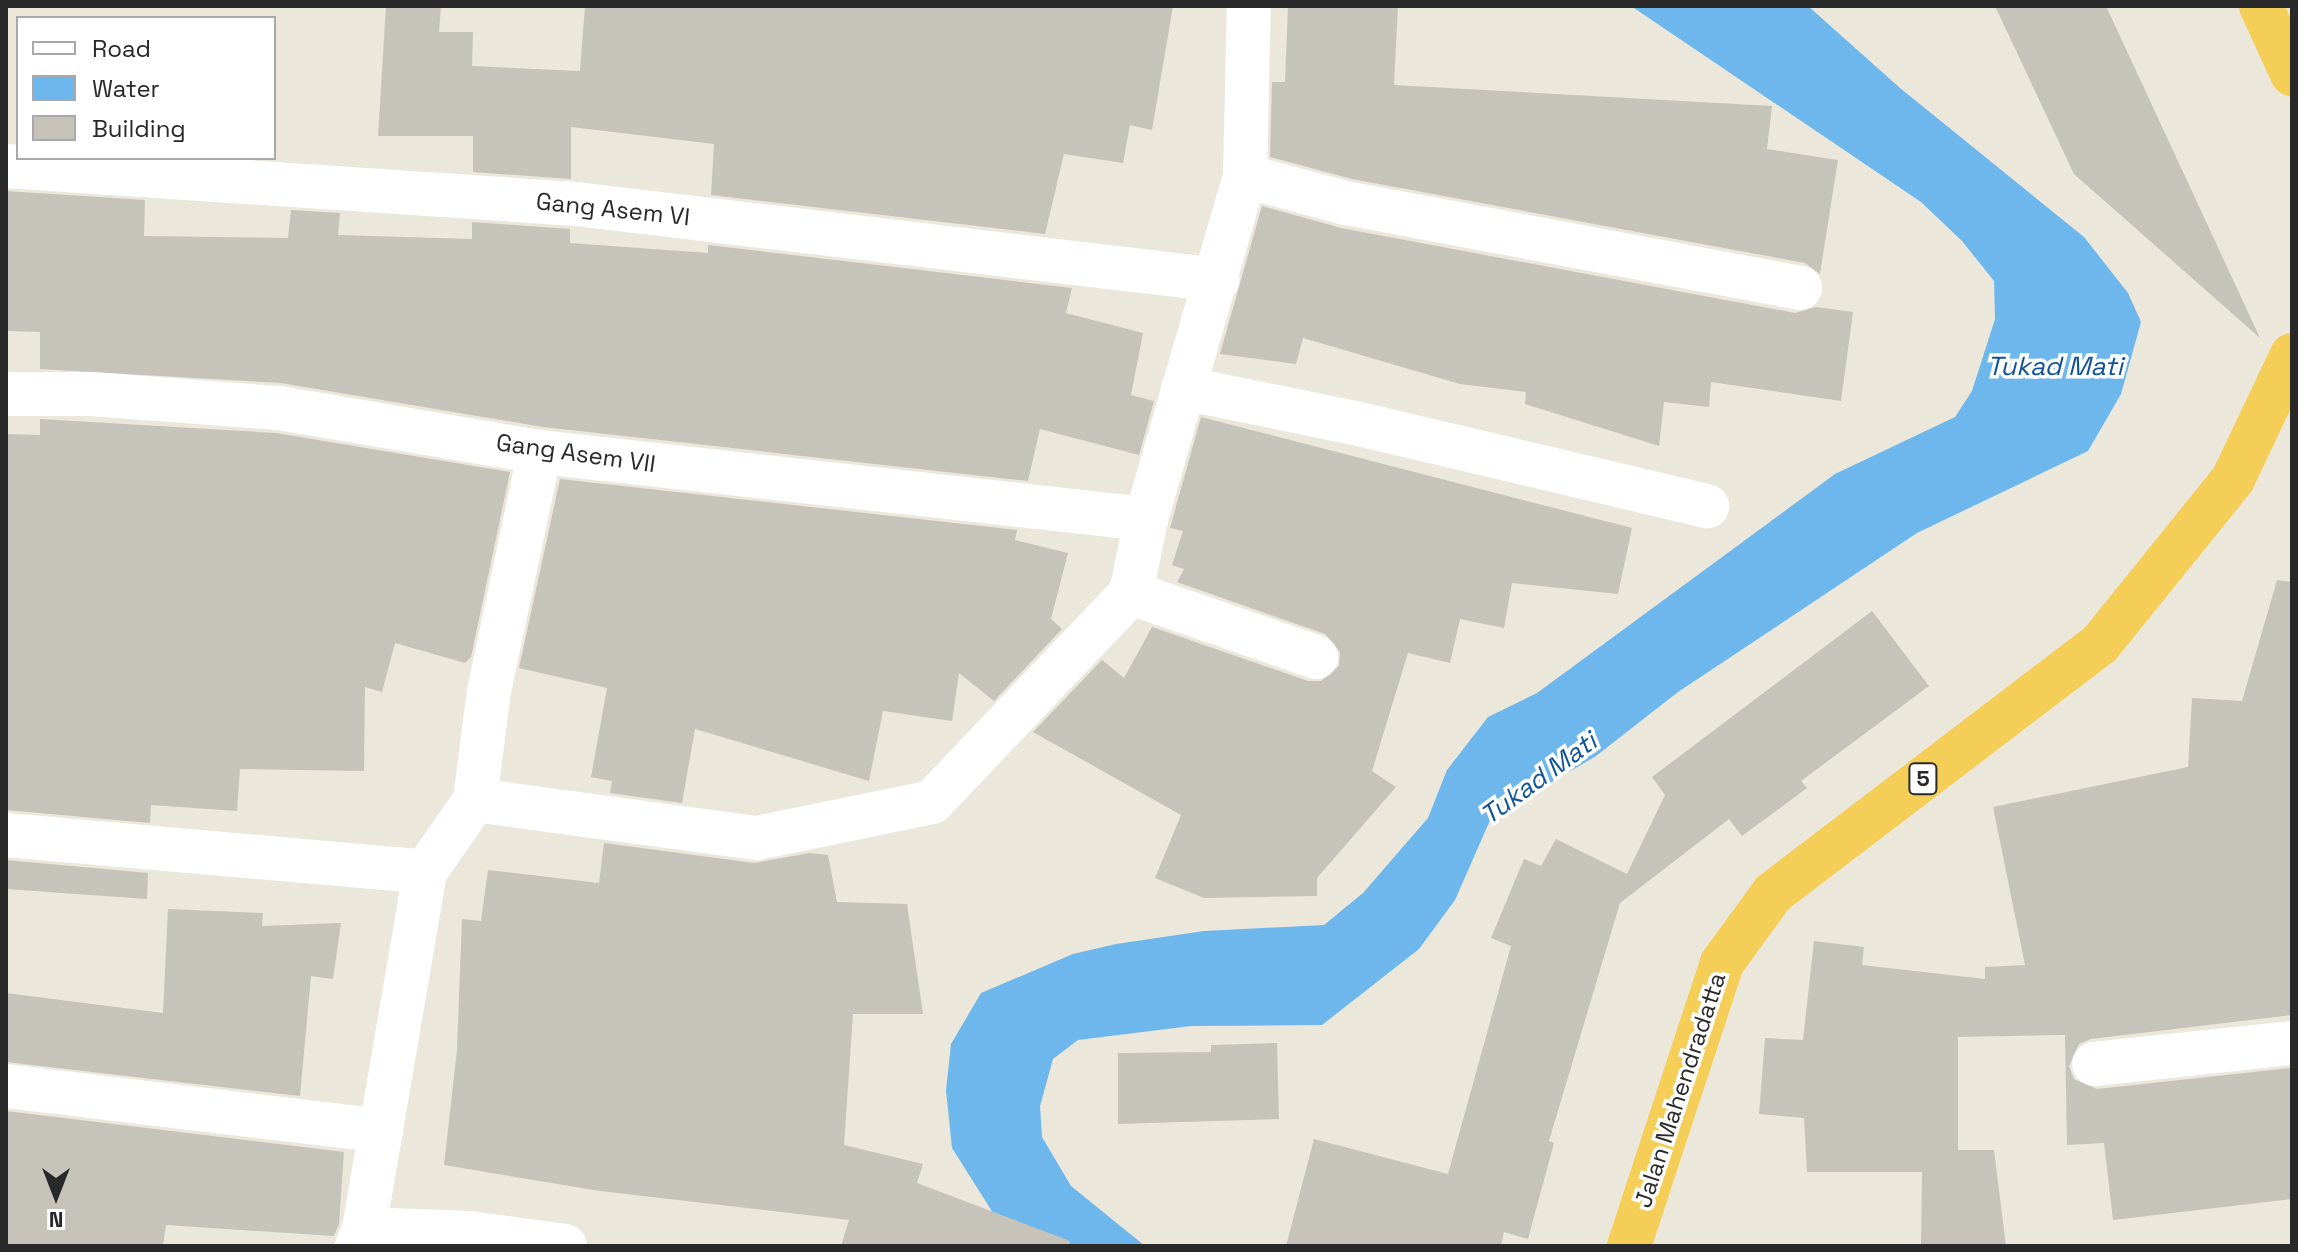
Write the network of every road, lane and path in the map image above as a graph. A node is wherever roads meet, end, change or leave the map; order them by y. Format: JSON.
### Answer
{"nodes":[{"id":1,"x":1249,"y":6,"type":"edge"},
{"id":2,"x":2261,"y":6,"type":"edge"},
{"id":3,"x":2292,"y":74,"type":"edge"},
{"id":4,"x":6,"y":166,"type":"edge"},
{"id":5,"x":1245,"y":176,"type":"junction"},
{"id":6,"x":1218,"y":280,"type":"junction"},
{"id":7,"x":1800,"y":288,"type":"dead end"},
{"id":8,"x":2292,"y":355,"type":"edge"},
{"id":9,"x":1183,"y":388,"type":"junction"},
{"id":10,"x":6,"y":394,"type":"edge"},
{"id":11,"x":540,"y":452,"type":"junction"},
{"id":12,"x":1707,"y":506,"type":"dead end"},
{"id":13,"x":1146,"y":519,"type":"junction"},
{"id":14,"x":1131,"y":593,"type":"junction"},
{"id":15,"x":1316,"y":657,"type":"dead end"},
{"id":16,"x":475,"y":800,"type":"junction"},
{"id":17,"x":6,"y":835,"type":"edge"},
{"id":18,"x":425,"y":872,"type":"junction"},
{"id":19,"x":2292,"y":1043,"type":"edge"},
{"id":20,"x":2094,"y":1064,"type":"dead end"},
{"id":21,"x":6,"y":1086,"type":"edge"},
{"id":22,"x":381,"y":1131,"type":"junction"},
{"id":23,"x":360,"y":1238,"type":"edge"},
{"id":24,"x":565,"y":1246,"type":"edge"},
{"id":25,"x":1629,"y":1246,"type":"edge"}],
"edges":[{"from":1,"to":5,"type":"street"},
{"from":2,"to":3,"type":"highway"},
{"from":4,"to":6,"type":"street","name":"Gang Asem VI"},
{"from":5,"to":6,"type":"street"},
{"from":5,"to":7,"type":"street"},
{"from":6,"to":9,"type":"street"},
{"from":8,"to":25,"type":"highway","name":"Jalan Mahendradatta","number":"5"},
{"from":9,"to":12,"type":"street"},
{"from":9,"to":13,"type":"street"},
{"from":10,"to":11,"type":"street","name":"Gang Asem VII"},
{"from":11,"to":13,"type":"street","name":"Gang Asem VII"},
{"from":11,"to":16,"type":"street"},
{"from":13,"to":14,"type":"street"},
{"from":14,"to":15,"type":"street"},
{"from":14,"to":16,"type":"street"},
{"from":16,"to":18,"type":"street"},
{"from":17,"to":18,"type":"street"},
{"from":18,"to":22,"type":"street"},
{"from":19,"to":20,"type":"street"},
{"from":21,"to":22,"type":"street"},
{"from":22,"to":23,"type":"street"},
{"from":23,"to":24,"type":"street"}]}
